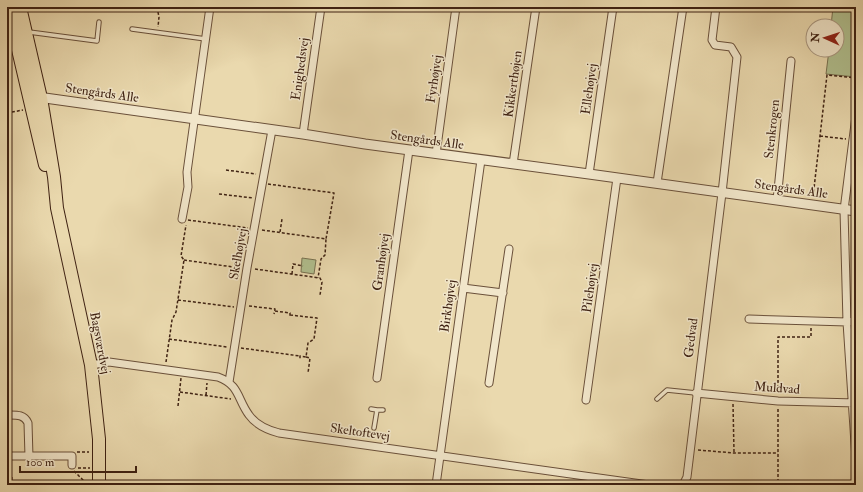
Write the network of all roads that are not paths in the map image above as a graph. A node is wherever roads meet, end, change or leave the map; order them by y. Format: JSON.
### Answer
{"nodes":[{"id":1,"x":8,"y":7,"type":"edge"},
{"id":2,"x":20,"y":7,"type":"edge"},
{"id":3,"x":210,"y":7,"type":"edge"},
{"id":4,"x":321,"y":7,"type":"edge"},
{"id":5,"x":456,"y":7,"type":"edge"},
{"id":6,"x":536,"y":7,"type":"edge"},
{"id":7,"x":613,"y":7,"type":"edge"},
{"id":8,"x":683,"y":7,"type":"edge"},
{"id":9,"x":716,"y":7,"type":"edge"},
{"id":10,"x":99,"y":22,"type":"dead end"},
{"id":11,"x":132,"y":28,"type":"dead end"},
{"id":12,"x":26,"y":31,"type":"junction"},
{"id":13,"x":206,"y":39,"type":"junction"},
{"id":14,"x":791,"y":61,"type":"dead end"},
{"id":15,"x":34,"y":103,"type":"junction"},
{"id":16,"x":856,"y":116,"type":"edge"},
{"id":17,"x":195,"y":120,"type":"junction"},
{"id":18,"x":272,"y":130,"type":"junction"},
{"id":19,"x":303,"y":134,"type":"junction"},
{"id":20,"x":409,"y":150,"type":"junction"},
{"id":21,"x":436,"y":154,"type":"junction"},
{"id":22,"x":481,"y":160,"type":"junction"},
{"id":23,"x":513,"y":164,"type":"junction"},
{"id":24,"x":853,"y":170,"type":"edge"},
{"id":25,"x":589,"y":174,"type":"junction"},
{"id":26,"x":617,"y":178,"type":"junction"},
{"id":27,"x":657,"y":183,"type":"junction"},
{"id":28,"x":722,"y":193,"type":"junction"},
{"id":29,"x":777,"y":200,"type":"junction"},
{"id":30,"x":844,"y":210,"type":"junction"},
{"id":31,"x":856,"y":212,"type":"edge"},
{"id":32,"x":182,"y":219,"type":"dead end"},
{"id":33,"x":510,"y":249,"type":"dead end"},
{"id":34,"x":463,"y":288,"type":"junction"},
{"id":35,"x":503,"y":293,"type":"junction"},
{"id":36,"x":749,"y":320,"type":"dead end"},
{"id":37,"x":856,"y":321,"type":"edge"},
{"id":38,"x":847,"y":322,"type":"junction"},
{"id":39,"x":92,"y":365,"type":"junction"},
{"id":40,"x":377,"y":378,"type":"dead end"},
{"id":41,"x":229,"y":382,"type":"junction"},
{"id":42,"x":490,"y":383,"type":"dead end"},
{"id":43,"x":696,"y":392,"type":"junction"},
{"id":44,"x":657,"y":399,"type":"dead end"},
{"id":45,"x":586,"y":400,"type":"dead end"},
{"id":46,"x":854,"y":403,"type":"edge"},
{"id":47,"x":371,"y":409,"type":"dead end"},
{"id":48,"x":377,"y":410,"type":"junction"},
{"id":49,"x":383,"y":410,"type":"dead end"},
{"id":50,"x":7,"y":415,"type":"edge"},
{"id":51,"x":374,"y":428,"type":"dead end"},
{"id":52,"x":7,"y":456,"type":"edge"},
{"id":53,"x":440,"y":456,"type":"junction"},
{"id":54,"x":29,"y":457,"type":"junction"},
{"id":55,"x":856,"y":459,"type":"edge"},
{"id":56,"x":72,"y":465,"type":"dead end"},
{"id":57,"x":99,"y":485,"type":"edge"},
{"id":58,"x":436,"y":485,"type":"edge"},
{"id":59,"x":649,"y":485,"type":"edge"},
{"id":60,"x":683,"y":485,"type":"edge"}],
"edges":[{"from":1,"to":15,"type":"main road","name":"Bagsværdvej"},
{"from":2,"to":12,"type":"main road","name":"Bagsværdvej"},
{"from":3,"to":13,"type":"street"},
{"from":4,"to":19,"type":"street","name":"Enighedsvej"},
{"from":5,"to":21,"type":"street","name":"Fyrhøjvej"},
{"from":6,"to":23,"type":"street","name":"Kikkerthøjen"},
{"from":7,"to":25,"type":"street","name":"Ellehøjvej"},
{"from":8,"to":27,"type":"street"},
{"from":9,"to":28,"type":"street"},
{"from":10,"to":12,"type":"lane"},
{"from":11,"to":13,"type":"lane"},
{"from":12,"to":15,"type":"main road","name":"Bagsværdvej"},
{"from":13,"to":17,"type":"street"},
{"from":14,"to":29,"type":"street","name":"Stenkrogen"},
{"from":15,"to":17,"type":"street","name":"Stengårds Alle"},
{"from":15,"to":39,"type":"main road","name":"Bagsværdvej"},
{"from":16,"to":24,"type":"street"},
{"from":17,"to":18,"type":"street","name":"Stengårds Alle"},
{"from":17,"to":32,"type":"street"},
{"from":18,"to":19,"type":"street","name":"Stengårds Alle"},
{"from":18,"to":41,"type":"street","name":"Skelhøjvej"},
{"from":19,"to":20,"type":"street","name":"Stengårds Alle"},
{"from":20,"to":21,"type":"street","name":"Stengårds Alle"},
{"from":20,"to":40,"type":"street","name":"Granhøjvej"},
{"from":21,"to":22,"type":"street","name":"Stengårds Alle"},
{"from":22,"to":23,"type":"street","name":"Stengårds Alle"},
{"from":22,"to":34,"type":"street","name":"Birkhøjvej"},
{"from":23,"to":25,"type":"street","name":"Stengårds Alle"},
{"from":24,"to":30,"type":"street"},
{"from":25,"to":26,"type":"street","name":"Stengårds Alle"},
{"from":26,"to":27,"type":"street","name":"Stengårds Alle"},
{"from":26,"to":45,"type":"street","name":"Pilehøjvej"},
{"from":27,"to":28,"type":"street","name":"Stengårds Alle"},
{"from":28,"to":29,"type":"street","name":"Stengårds Alle"},
{"from":28,"to":43,"type":"street","name":"Gedvad"},
{"from":29,"to":30,"type":"street","name":"Stengårds Alle"},
{"from":30,"to":31,"type":"street","name":"Stengårds Alle"},
{"from":30,"to":38,"type":"street"},
{"from":33,"to":35,"type":"street"},
{"from":34,"to":35,"type":"street"},
{"from":34,"to":53,"type":"street","name":"Birkhøjvej"},
{"from":35,"to":42,"type":"street"},
{"from":36,"to":38,"type":"street"},
{"from":37,"to":38,"type":"street"},
{"from":38,"to":46,"type":"street"},
{"from":39,"to":41,"type":"street"},
{"from":39,"to":57,"type":"main road","name":"Bagsværdvej"},
{"from":41,"to":53,"type":"street","name":"Skeltoftevej"},
{"from":43,"to":44,"type":"lane"},
{"from":43,"to":46,"type":"street","name":"Muldvad"},
{"from":43,"to":60,"type":"street","name":"Gedvad"},
{"from":46,"to":55,"type":"street"},
{"from":47,"to":48,"type":"lane"},
{"from":48,"to":49,"type":"lane"},
{"from":48,"to":51,"type":"lane"},
{"from":50,"to":54,"type":"street"},
{"from":52,"to":54,"type":"street"},
{"from":53,"to":58,"type":"street","name":"Birkhøjvej"},
{"from":53,"to":59,"type":"street","name":"Skeltoftevej"},
{"from":54,"to":56,"type":"street"}]}
